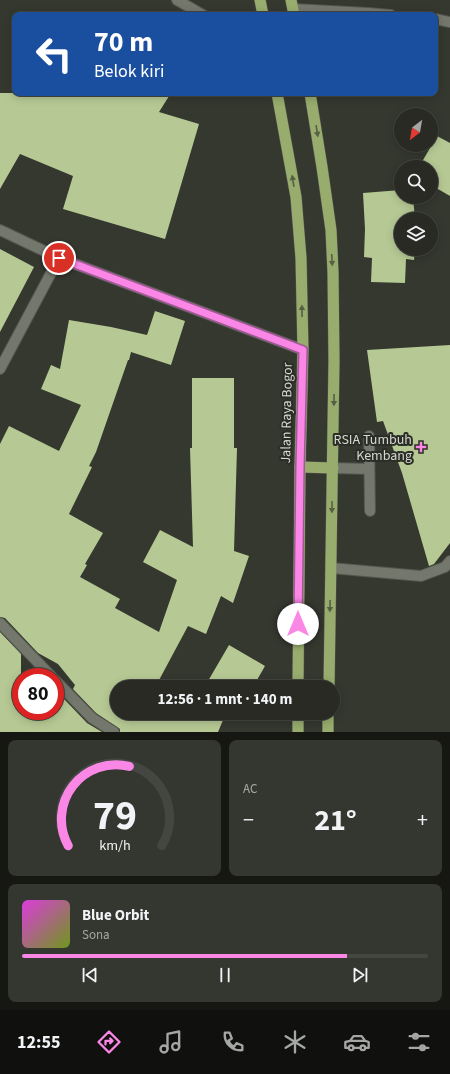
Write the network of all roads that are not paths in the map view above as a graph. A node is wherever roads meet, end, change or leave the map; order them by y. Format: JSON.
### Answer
{"nodes":[{"id":1,"x":177,"y":0,"type":"edge"},
{"id":2,"x":260,"y":0,"type":"edge"},
{"id":3,"x":293,"y":8,"type":"edge"},
{"id":4,"x":198,"y":12,"type":"edge"},
{"id":5,"x":262,"y":12,"type":"edge"},
{"id":6,"x":353,"y":12,"type":"edge"},
{"id":7,"x":438,"y":20,"type":"edge"},
{"id":8,"x":450,"y":22,"type":"edge"},
{"id":9,"x":279,"y":96,"type":"edge"},
{"id":10,"x":310,"y":96,"type":"edge"},
{"id":11,"x":0,"y":230,"type":"edge"},
{"id":12,"x":59,"y":258,"type":"junction"},
{"id":13,"x":303,"y":350,"type":"junction"},
{"id":14,"x":0,"y":369,"type":"edge"},
{"id":15,"x":369,"y":436,"type":"dead end"},
{"id":16,"x":300,"y":467,"type":"junction"},
{"id":17,"x":333,"y":468,"type":"junction"},
{"id":18,"x":369,"y":469,"type":"junction"},
{"id":19,"x":370,"y":511,"type":"dead end"},
{"id":20,"x":450,"y":561,"type":"edge"},
{"id":21,"x":330,"y":568,"type":"junction"},
{"id":22,"x":0,"y":623,"type":"edge"},
{"id":23,"x":43,"y":668,"type":"edge"},
{"id":24,"x":298,"y":680,"type":"edge"},
{"id":25,"x":328,"y":680,"type":"edge"},
{"id":26,"x":64,"y":689,"type":"edge"},
{"id":27,"x":298,"y":720,"type":"edge"},
{"id":28,"x":328,"y":720,"type":"edge"},
{"id":29,"x":114,"y":732,"type":"edge"},
{"id":30,"x":298,"y":732,"type":"edge"},
{"id":31,"x":328,"y":732,"type":"edge"}],
"edges":[{"from":1,"to":4,"type":"street"},
{"from":2,"to":5,"type":"highway"},
{"from":3,"to":6,"type":"street"},
{"from":7,"to":8,"type":"street"},
{"from":13,"to":9,"type":"highway","name":"Jalan Raya Bogor","one_way":true},
{"from":10,"to":17,"type":"highway","one_way":true},
{"from":11,"to":12,"type":"street"},
{"from":12,"to":13,"type":"street"},
{"from":12,"to":14,"type":"street"},
{"from":13,"to":16,"type":"highway","name":"Jalan Raya Bogor"},
{"from":15,"to":18,"type":"street"},
{"from":16,"to":17,"type":"highway"},
{"from":16,"to":24,"type":"highway","name":"Jalan Raya Bogor"},
{"from":17,"to":18,"type":"street"},
{"from":17,"to":21,"type":"highway","one_way":true},
{"from":18,"to":19,"type":"street"},
{"from":20,"to":21,"type":"street"},
{"from":21,"to":25,"type":"highway","one_way":true},
{"from":22,"to":23,"type":"street"},
{"from":26,"to":29,"type":"street"},
{"from":27,"to":30,"type":"highway"},
{"from":28,"to":31,"type":"highway"}]}
